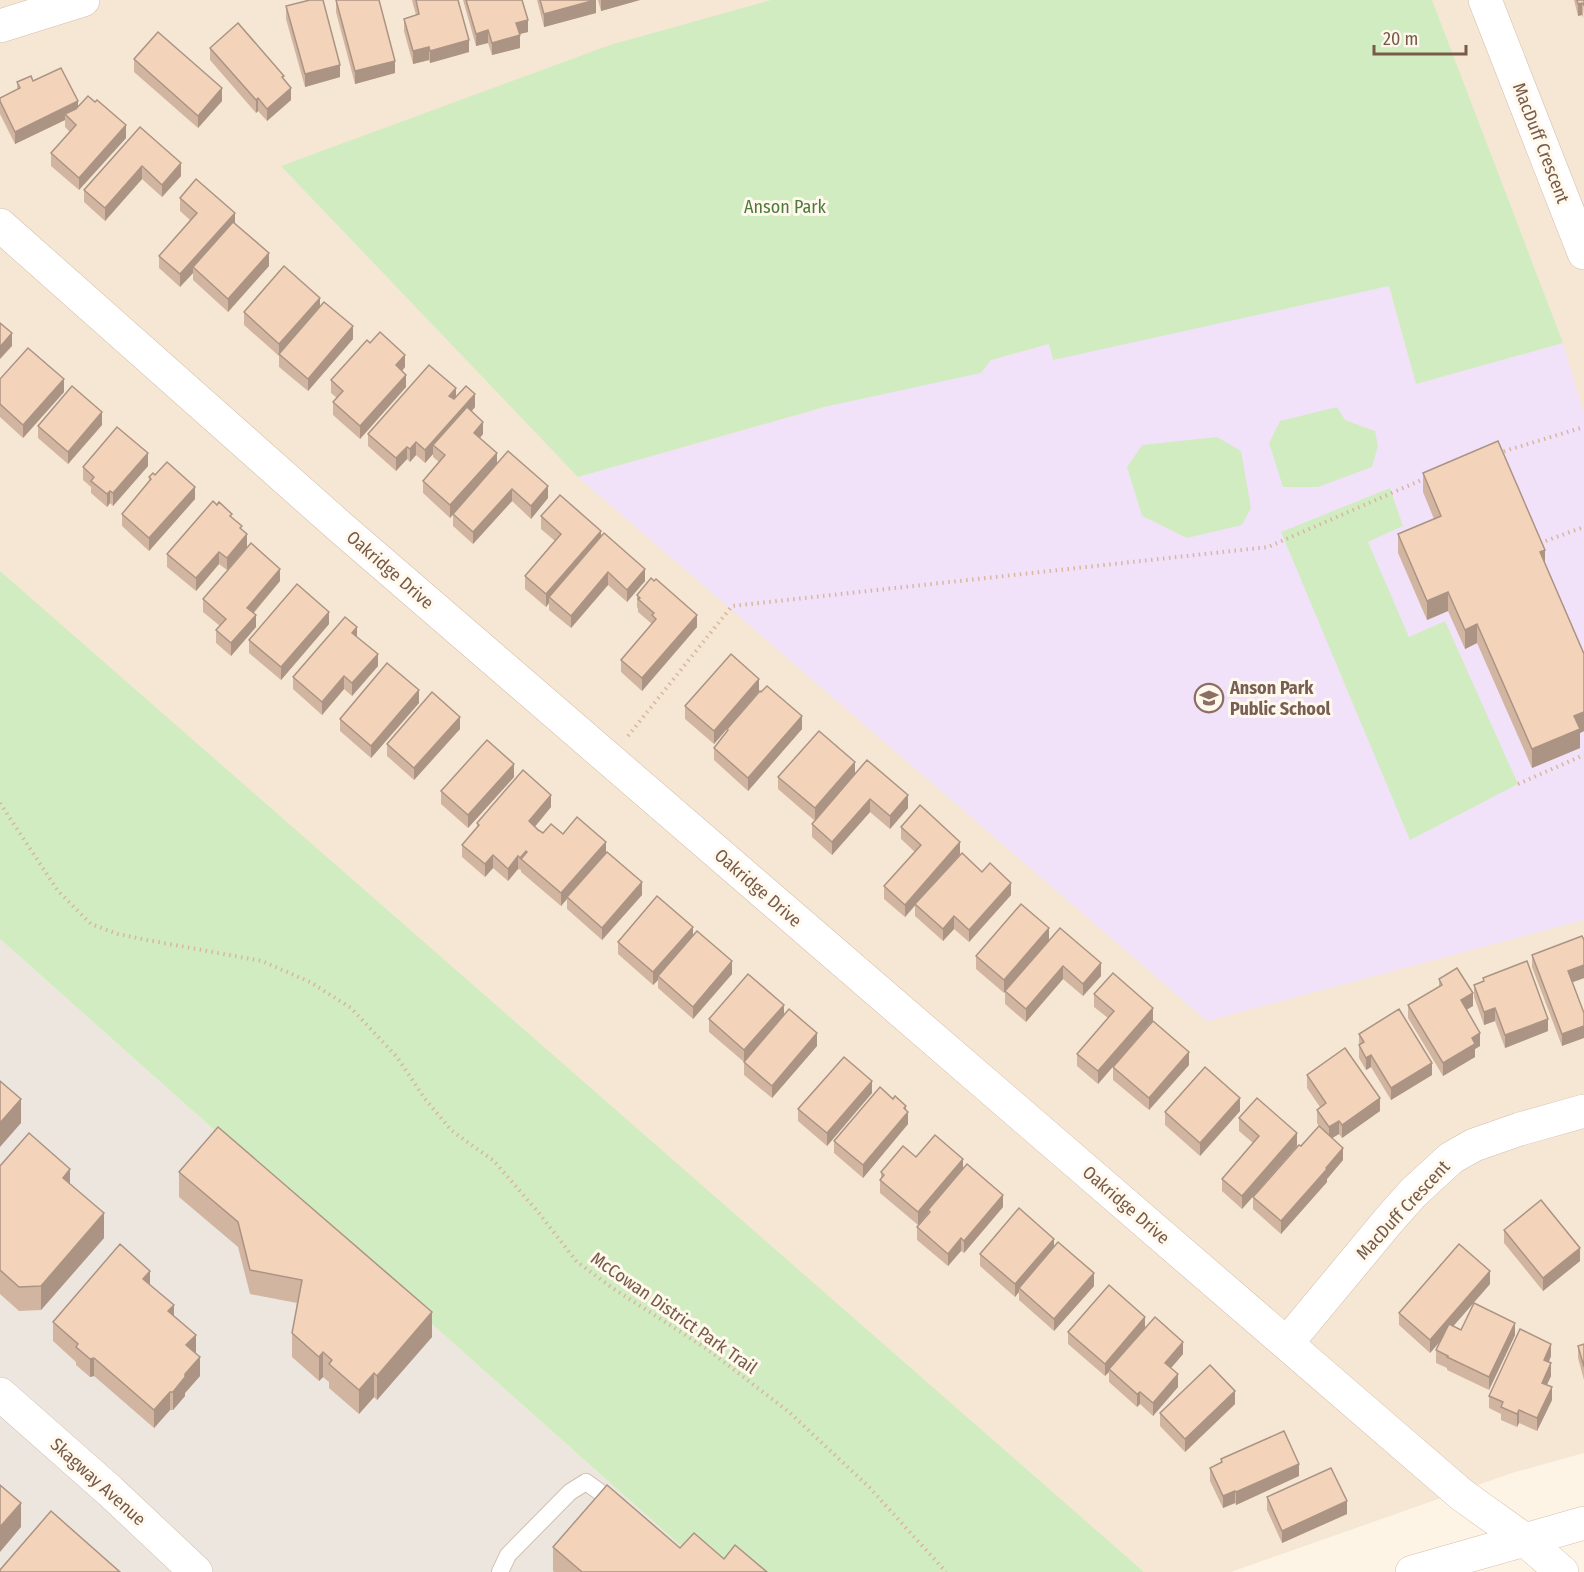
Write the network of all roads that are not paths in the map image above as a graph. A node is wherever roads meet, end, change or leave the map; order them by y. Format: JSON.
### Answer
{"nodes":[{"id":1,"x":83,"y":0,"type":"edge"},
{"id":2,"x":1485,"y":0,"type":"edge"},
{"id":3,"x":0,"y":26,"type":"edge"},
{"id":4,"x":0,"y":225,"type":"edge"},
{"id":5,"x":1584,"y":253,"type":"edge"},
{"id":6,"x":1584,"y":1111,"type":"edge"},
{"id":7,"x":1287,"y":1343,"type":"junction"},
{"id":8,"x":0,"y":1394,"type":"edge"},
{"id":9,"x":633,"y":1516,"type":"edge"},
{"id":10,"x":1584,"y":1523,"type":"edge"},
{"id":11,"x":1526,"y":1540,"type":"junction"},
{"id":12,"x":196,"y":1572,"type":"edge"},
{"id":13,"x":500,"y":1572,"type":"edge"},
{"id":14,"x":1412,"y":1572,"type":"edge"},
{"id":15,"x":1562,"y":1572,"type":"edge"}],
"edges":[{"from":1,"to":3,"type":"street"},
{"from":2,"to":5,"type":"street","name":"MacDuff Crescent"},
{"from":4,"to":7,"type":"street","name":"Oakridge Drive"},
{"from":6,"to":7,"type":"street","name":"MacDuff Crescent"},
{"from":7,"to":11,"type":"street","name":"Oakridge Drive"},
{"from":8,"to":12,"type":"street","name":"Skagway Avenue"},
{"from":9,"to":13,"type":"lane"},
{"from":10,"to":11,"type":"street"},
{"from":11,"to":14,"type":"street"},
{"from":11,"to":15,"type":"street","name":"Oakridge Drive"}]}
